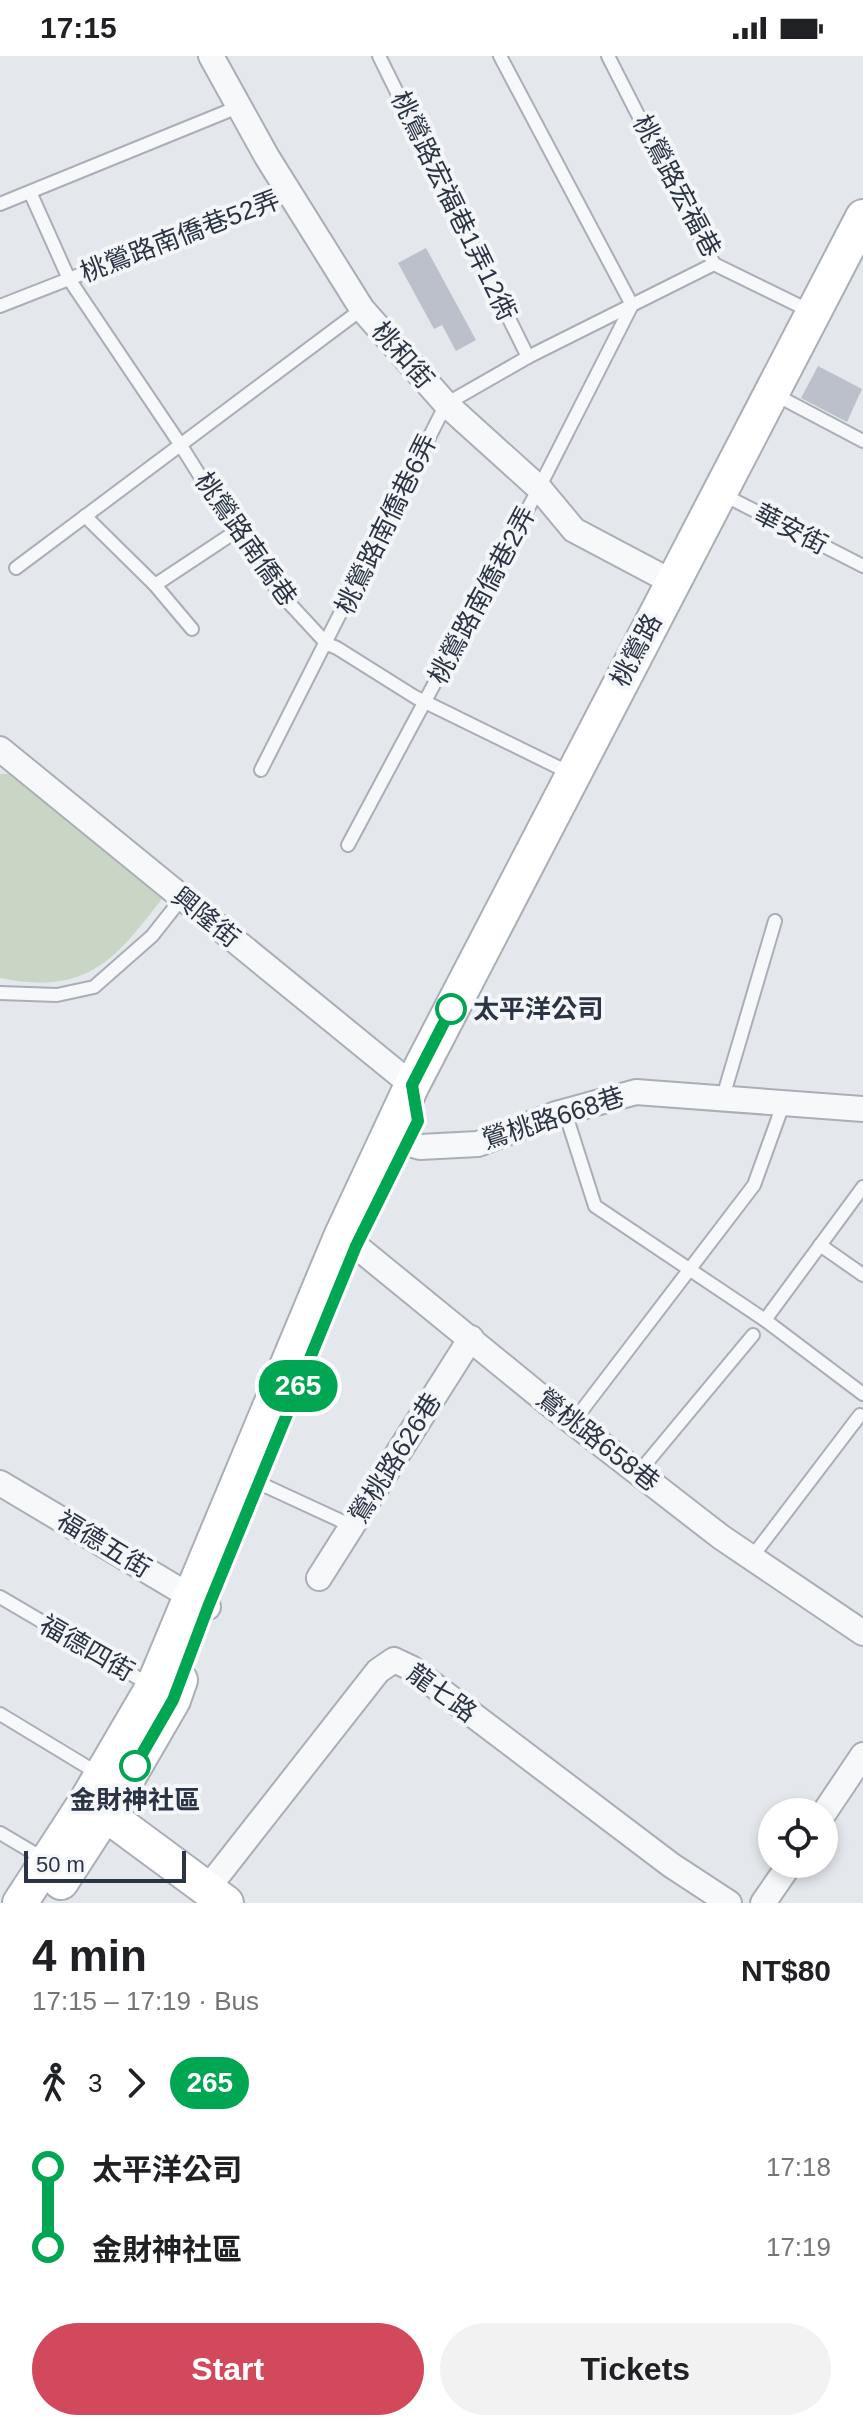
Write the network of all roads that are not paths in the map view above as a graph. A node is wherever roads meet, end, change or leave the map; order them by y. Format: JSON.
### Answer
{"nodes":[{"id":1,"x":211,"y":56,"type":"edge"},
{"id":2,"x":500,"y":56,"type":"edge"},
{"id":3,"x":608,"y":56,"type":"edge"},
{"id":4,"x":383,"y":57,"type":"edge"},
{"id":5,"x":238,"y":107,"type":"junction"},
{"id":6,"x":30,"y":192,"type":"junction"},
{"id":7,"x":291,"y":192,"type":"junction"},
{"id":8,"x":0,"y":204,"type":"edge"},
{"id":9,"x":863,"y":217,"type":"edge"},
{"id":10,"x":714,"y":264,"type":"junction"},
{"id":11,"x":69,"y":279,"type":"junction"},
{"id":12,"x":632,"y":305,"type":"junction"},
{"id":13,"x":0,"y":306,"type":"edge"},
{"id":14,"x":362,"y":309,"type":"junction"},
{"id":15,"x":813,"y":312,"type":"junction"},
{"id":16,"x":528,"y":357,"type":"junction"},
{"id":17,"x":771,"y":393,"type":"junction"},
{"id":18,"x":446,"y":404,"type":"junction"},
{"id":19,"x":863,"y":441,"type":"edge"},
{"id":20,"x":180,"y":444,"type":"junction"},
{"id":21,"x":539,"y":488,"type":"junction"},
{"id":22,"x":719,"y":492,"type":"junction"},
{"id":23,"x":85,"y":516,"type":"junction"},
{"id":24,"x":235,"y":532,"type":"junction"},
{"id":25,"x":863,"y":566,"type":"edge"},
{"id":26,"x":16,"y":568,"type":"dead end"},
{"id":27,"x":672,"y":582,"type":"junction"},
{"id":28,"x":155,"y":585,"type":"junction"},
{"id":29,"x":192,"y":629,"type":"dead end"},
{"id":30,"x":327,"y":644,"type":"junction"},
{"id":31,"x":426,"y":702,"type":"junction"},
{"id":32,"x":0,"y":749,"type":"edge"},
{"id":33,"x":261,"y":770,"type":"dead end"},
{"id":34,"x":572,"y":774,"type":"junction"},
{"id":35,"x":348,"y":845,"type":"dead end"},
{"id":36,"x":182,"y":898,"type":"junction"},
{"id":37,"x":775,"y":921,"type":"dead end"},
{"id":38,"x":0,"y":993,"type":"edge"},
{"id":39,"x":412,"y":1085,"type":"junction"},
{"id":40,"x":723,"y":1097,"type":"junction"},
{"id":41,"x":784,"y":1102,"type":"junction"},
{"id":42,"x":863,"y":1109,"type":"edge"},
{"id":43,"x":565,"y":1112,"type":"junction"},
{"id":44,"x":396,"y":1141,"type":"junction"},
{"id":45,"x":863,"y":1187,"type":"edge"},
{"id":46,"x":348,"y":1241,"type":"junction"},
{"id":47,"x":820,"y":1245,"type":"junction"},
{"id":48,"x":690,"y":1270,"type":"junction"},
{"id":49,"x":863,"y":1275,"type":"edge"},
{"id":50,"x":765,"y":1320,"type":"junction"},
{"id":51,"x":753,"y":1335,"type":"dead end"},
{"id":52,"x":471,"y":1338,"type":"junction"},
{"id":53,"x":863,"y":1394,"type":"edge"},
{"id":54,"x":860,"y":1415,"type":"dead end"},
{"id":55,"x":573,"y":1422,"type":"junction"},
{"id":56,"x":639,"y":1472,"type":"junction"},
{"id":57,"x":0,"y":1483,"type":"edge"},
{"id":58,"x":259,"y":1483,"type":"junction"},
{"id":59,"x":352,"y":1526,"type":"junction"},
{"id":60,"x":752,"y":1557,"type":"junction"},
{"id":61,"x":319,"y":1578,"type":"dead end"},
{"id":62,"x":0,"y":1597,"type":"edge"},
{"id":63,"x":199,"y":1601,"type":"junction"},
{"id":64,"x":863,"y":1633,"type":"edge"},
{"id":65,"x":163,"y":1693,"type":"junction"},
{"id":66,"x":0,"y":1714,"type":"edge"},
{"id":67,"x":863,"y":1755,"type":"edge"},
{"id":68,"x":104,"y":1794,"type":"junction"},
{"id":69,"x":834,"y":1798,"type":"edge"},
{"id":70,"x":0,"y":1833,"type":"edge"},
{"id":71,"x":57,"y":1867,"type":"junction"},
{"id":72,"x":780,"y":1878,"type":"edge"},
{"id":73,"x":217,"y":1896,"type":"edge"},
{"id":74,"x":20,"y":1903,"type":"edge"},
{"id":75,"x":47,"y":1903,"type":"edge"},
{"id":76,"x":729,"y":1903,"type":"edge"},
{"id":77,"x":763,"y":1903,"type":"edge"}],
"edges":[{"from":1,"to":5,"type":"street","name":"桃和街"},
{"from":2,"to":12,"type":"lane"},
{"from":3,"to":10,"type":"lane","name":"桃鶯路宏福巷"},
{"from":4,"to":16,"type":"lane","name":"桃鶯路宏福巷1弄12衖"},
{"from":5,"to":6,"type":"lane"},
{"from":5,"to":7,"type":"street","name":"桃和街"},
{"from":6,"to":8,"type":"lane"},
{"from":6,"to":11,"type":"lane","name":"桃鶯路南僑巷"},
{"from":7,"to":11,"type":"lane","name":"桃鶯路南僑巷52弄"},
{"from":7,"to":14,"type":"street","name":"桃和街"},
{"from":9,"to":15,"type":"main road","name":"桃鶯路"},
{"from":10,"to":12,"type":"lane"},
{"from":10,"to":15,"type":"lane","name":"桃鶯路宏福巷"},
{"from":11,"to":13,"type":"lane","name":"桃鶯路南僑巷52弄"},
{"from":11,"to":20,"type":"lane","name":"桃鶯路南僑巷"},
{"from":12,"to":16,"type":"lane"},
{"from":12,"to":21,"type":"lane","name":"桃鶯路南僑巷2弄"},
{"from":14,"to":18,"type":"street","name":"桃和街"},
{"from":14,"to":20,"type":"lane"},
{"from":15,"to":17,"type":"main road","name":"桃鶯路"},
{"from":16,"to":18,"type":"lane"},
{"from":17,"to":19,"type":"lane"},
{"from":17,"to":22,"type":"main road","name":"桃鶯路"},
{"from":18,"to":21,"type":"street","name":"桃和街"},
{"from":18,"to":30,"type":"lane","name":"桃鶯路南僑巷6弄"},
{"from":20,"to":23,"type":"lane"},
{"from":20,"to":24,"type":"lane","name":"桃鶯路南僑巷"},
{"from":21,"to":27,"type":"street","name":"桃和街"},
{"from":21,"to":31,"type":"lane","name":"桃鶯路南僑巷2弄"},
{"from":22,"to":25,"type":"lane","name":"華安街"},
{"from":22,"to":27,"type":"main road","name":"桃鶯路"},
{"from":23,"to":26,"type":"lane"},
{"from":23,"to":28,"type":"lane"},
{"from":24,"to":28,"type":"lane"},
{"from":24,"to":30,"type":"lane","name":"桃鶯路南僑巷"},
{"from":27,"to":34,"type":"main road","name":"桃鶯路"},
{"from":28,"to":29,"type":"lane"},
{"from":30,"to":31,"type":"lane","name":"桃鶯路南僑巷"},
{"from":30,"to":33,"type":"lane","name":"桃鶯路南僑巷6弄"},
{"from":31,"to":34,"type":"lane","name":"桃鶯路南僑巷"},
{"from":31,"to":35,"type":"lane","name":"桃鶯路南僑巷2弄"},
{"from":32,"to":36,"type":"street","name":"興隆街"},
{"from":34,"to":39,"type":"main road","name":"桃鶯路"},
{"from":36,"to":38,"type":"lane"},
{"from":36,"to":39,"type":"street","name":"興隆街"},
{"from":37,"to":40,"type":"lane"},
{"from":39,"to":44,"type":"main road"},
{"from":40,"to":41,"type":"street","name":"鶯桃路668巷"},
{"from":40,"to":43,"type":"street","name":"鶯桃路668巷"},
{"from":41,"to":42,"type":"street","name":"鶯桃路668巷"},
{"from":41,"to":48,"type":"lane"},
{"from":43,"to":44,"type":"street","name":"鶯桃路668巷"},
{"from":43,"to":48,"type":"lane"},
{"from":44,"to":46,"type":"main road"},
{"from":45,"to":47,"type":"lane"},
{"from":46,"to":52,"type":"street","name":"鶯桃路658巷"},
{"from":46,"to":58,"type":"main road"},
{"from":46,"to":63,"type":"main road"},
{"from":47,"to":49,"type":"lane"},
{"from":47,"to":50,"type":"lane"},
{"from":48,"to":50,"type":"lane"},
{"from":48,"to":55,"type":"lane"},
{"from":50,"to":53,"type":"lane"},
{"from":51,"to":56,"type":"lane"},
{"from":52,"to":55,"type":"street","name":"鶯桃路658巷"},
{"from":52,"to":59,"type":"street","name":"鶯桃路626巷"},
{"from":54,"to":60,"type":"lane"},
{"from":55,"to":56,"type":"street","name":"鶯桃路658巷"},
{"from":56,"to":60,"type":"street","name":"鶯桃路658巷"},
{"from":57,"to":63,"type":"street","name":"福德五街"},
{"from":58,"to":59,"type":"lane"},
{"from":58,"to":63,"type":"main road"},
{"from":59,"to":61,"type":"street","name":"鶯桃路626巷"},
{"from":60,"to":64,"type":"street","name":"鶯桃路658巷"},
{"from":62,"to":65,"type":"lane","name":"福德四街"},
{"from":63,"to":65,"type":"main road"},
{"from":65,"to":68,"type":"main road"},
{"from":66,"to":68,"type":"lane"},
{"from":67,"to":69,"type":"street"},
{"from":68,"to":71,"type":"main road"},
{"from":68,"to":73,"type":"main road"},
{"from":70,"to":71,"type":"lane"},
{"from":71,"to":74,"type":"main road"},
{"from":71,"to":75,"type":"main road"},
{"from":72,"to":77,"type":"street"},
{"from":73,"to":76,"type":"street","name":"龍七路"}]}
